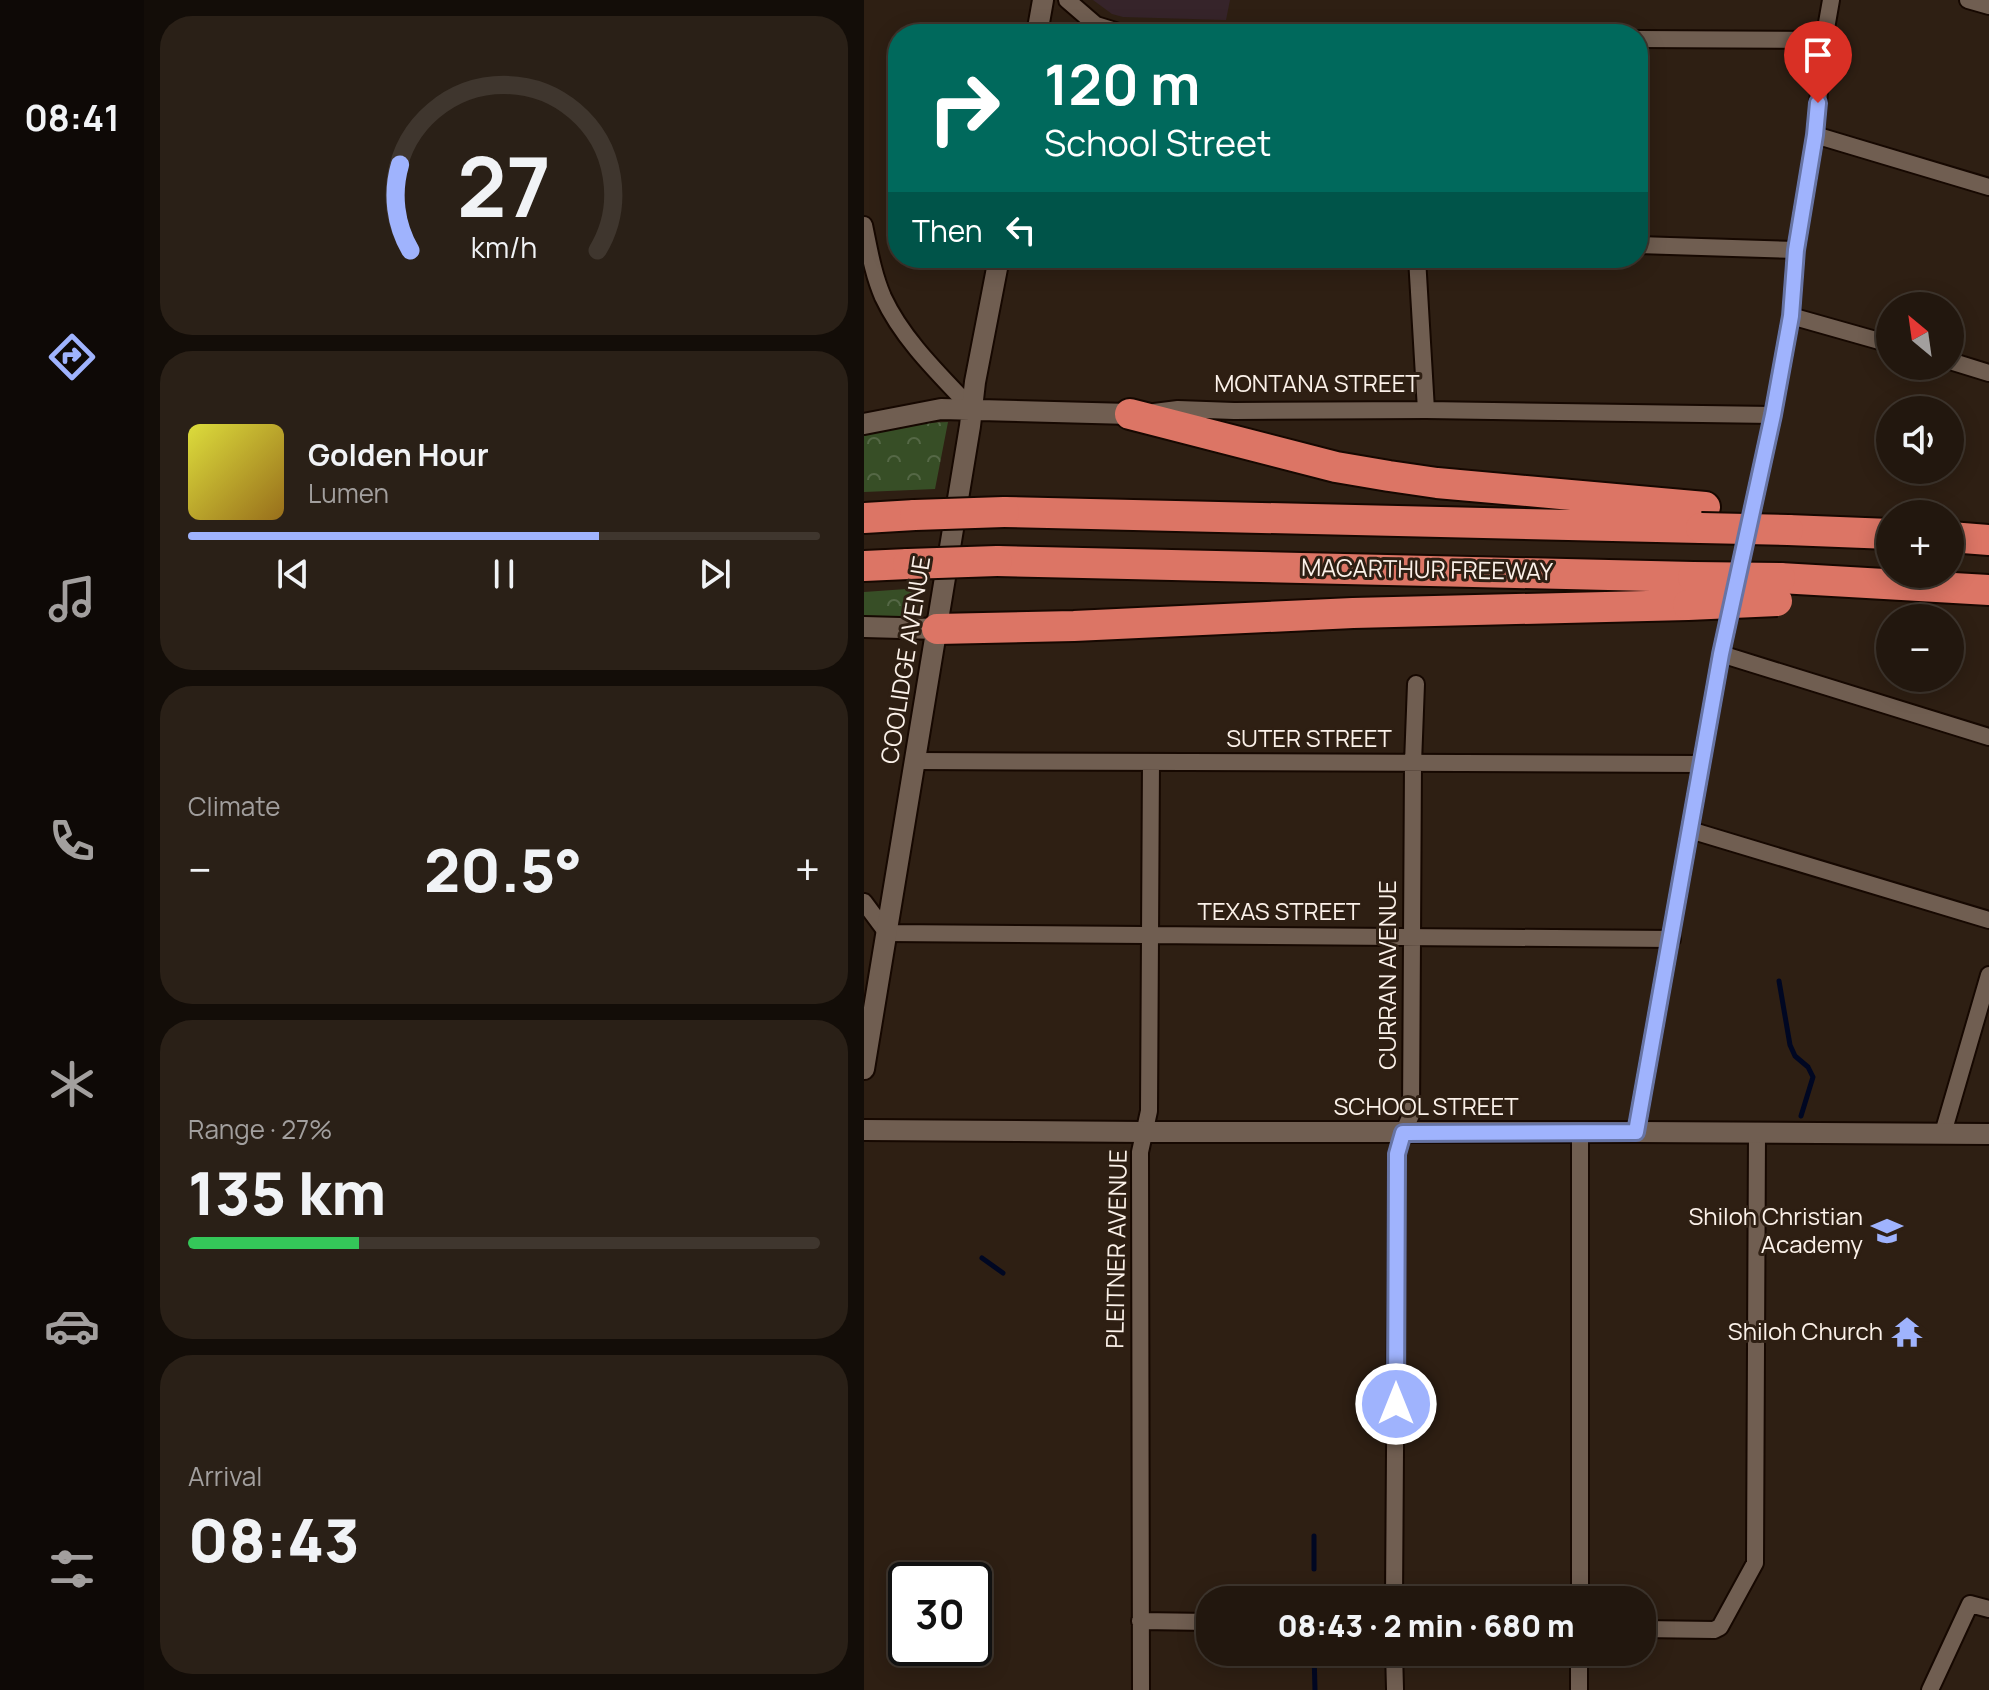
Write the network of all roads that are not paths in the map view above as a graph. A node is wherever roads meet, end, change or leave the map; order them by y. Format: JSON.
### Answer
{"nodes":[{"id":1,"x":1043,"y":0,"type":"edge"},
{"id":2,"x":1067,"y":0,"type":"edge"},
{"id":3,"x":1831,"y":0,"type":"edge"},
{"id":4,"x":1968,"y":0,"type":"edge"},
{"id":5,"x":1989,"y":6,"type":"edge"},
{"id":6,"x":1039,"y":24,"type":"edge"},
{"id":7,"x":1095,"y":24,"type":"edge"},
{"id":8,"x":1648,"y":39,"type":"edge"},
{"id":9,"x":1824,"y":40,"type":"junction"},
{"id":10,"x":1815,"y":135,"type":"junction"},
{"id":11,"x":1989,"y":187,"type":"edge"},
{"id":12,"x":864,"y":225,"type":"edge"},
{"id":13,"x":1648,"y":245,"type":"edge"},
{"id":14,"x":1796,"y":250,"type":"junction"},
{"id":15,"x":997,"y":268,"type":"edge"},
{"id":16,"x":1418,"y":268,"type":"edge"},
{"id":17,"x":1791,"y":316,"type":"junction"},
{"id":18,"x":1876,"y":340,"type":"edge"},
{"id":19,"x":1964,"y":365,"type":"edge"},
{"id":20,"x":1989,"y":373,"type":"edge"},
{"id":21,"x":972,"y":409,"type":"junction"},
{"id":22,"x":1426,"y":410,"type":"junction"},
{"id":23,"x":1130,"y":414,"type":"junction"},
{"id":24,"x":1773,"y":415,"type":"junction"},
{"id":25,"x":864,"y":424,"type":"edge"},
{"id":26,"x":864,"y":518,"type":"edge"},
{"id":27,"x":1703,"y":518,"type":"junction"},
{"id":28,"x":1789,"y":523,"type":"junction"},
{"id":29,"x":1876,"y":526,"type":"edge"},
{"id":30,"x":1876,"y":532,"type":"edge"},
{"id":31,"x":1964,"y":538,"type":"edge"},
{"id":32,"x":1989,"y":540,"type":"edge"},
{"id":33,"x":864,"y":566,"type":"edge"},
{"id":34,"x":1983,"y":589,"type":"edge"},
{"id":35,"x":1690,"y":591,"type":"junction"},
{"id":36,"x":864,"y":627,"type":"edge"},
{"id":37,"x":937,"y":629,"type":"junction"},
{"id":38,"x":1721,"y":654,"type":"junction"},
{"id":39,"x":1416,"y":684,"type":"dead end"},
{"id":40,"x":1989,"y":737,"type":"edge"},
{"id":41,"x":916,"y":761,"type":"junction"},
{"id":42,"x":1151,"y":762,"type":"junction"},
{"id":43,"x":1413,"y":763,"type":"junction"},
{"id":44,"x":1701,"y":764,"type":"junction"},
{"id":45,"x":1690,"y":830,"type":"junction"},
{"id":46,"x":864,"y":902,"type":"edge"},
{"id":47,"x":1989,"y":920,"type":"edge"},
{"id":48,"x":887,"y":933,"type":"junction"},
{"id":49,"x":1151,"y":935,"type":"junction"},
{"id":50,"x":1412,"y":937,"type":"junction"},
{"id":51,"x":1672,"y":939,"type":"junction"},
{"id":52,"x":1989,"y":975,"type":"edge"},
{"id":53,"x":864,"y":1069,"type":"edge"},
{"id":54,"x":864,"y":1130,"type":"edge"},
{"id":55,"x":1144,"y":1132,"type":"junction"},
{"id":56,"x":1580,"y":1132,"type":"junction"},
{"id":57,"x":1636,"y":1132,"type":"junction"},
{"id":58,"x":1403,"y":1133,"type":"junction"},
{"id":59,"x":1943,"y":1133,"type":"junction"},
{"id":60,"x":1757,"y":1134,"type":"junction"},
{"id":61,"x":1989,"y":1134,"type":"edge"},
{"id":62,"x":1394,"y":1586,"type":"edge"},
{"id":63,"x":1580,"y":1586,"type":"edge"},
{"id":64,"x":1989,"y":1609,"type":"edge"},
{"id":65,"x":1140,"y":1621,"type":"junction"},
{"id":66,"x":1196,"y":1622,"type":"edge"},
{"id":67,"x":1656,"y":1629,"type":"edge"},
{"id":68,"x":1394,"y":1666,"type":"edge"},
{"id":69,"x":1579,"y":1666,"type":"edge"},
{"id":70,"x":1395,"y":1689,"type":"edge"},
{"id":71,"x":1141,"y":1690,"type":"edge"},
{"id":72,"x":1579,"y":1690,"type":"edge"},
{"id":73,"x":1930,"y":1690,"type":"edge"}],
"edges":[{"from":1,"to":6,"type":"street"},
{"from":2,"to":7,"type":"street"},
{"from":3,"to":9,"type":"street"},
{"from":4,"to":5,"type":"street"},
{"from":8,"to":9,"type":"street"},
{"from":9,"to":10,"type":"street"},
{"from":10,"to":11,"type":"street"},
{"from":10,"to":14,"type":"street"},
{"from":12,"to":21,"type":"street"},
{"from":13,"to":14,"type":"street"},
{"from":14,"to":17,"type":"street"},
{"from":15,"to":21,"type":"street","name":"COOLIDGE AVENUE"},
{"from":16,"to":22,"type":"street"},
{"from":17,"to":18,"type":"street"},
{"from":17,"to":24,"type":"street"},
{"from":19,"to":20,"type":"street"},
{"from":21,"to":23,"type":"street","name":"MONTANA STREET"},
{"from":21,"to":25,"type":"street","name":"MONTANA STREET"},
{"from":21,"to":37,"type":"street","name":"COOLIDGE AVENUE"},
{"from":22,"to":23,"type":"street","name":"MONTANA STREET"},
{"from":22,"to":24,"type":"street","name":"MONTANA STREET"},
{"from":23,"to":27,"type":"highway"},
{"from":24,"to":38,"type":"street"},
{"from":26,"to":27,"type":"highway","name":"MACARTHUR FREEWAY","bridge":true},
{"from":27,"to":28,"type":"highway"},
{"from":28,"to":29,"type":"highway"},
{"from":28,"to":30,"type":"highway"},
{"from":31,"to":32,"type":"highway"},
{"from":33,"to":35,"type":"highway","name":"MACARTHUR FREEWAY","bridge":true},
{"from":34,"to":35,"type":"highway","bridge":true},
{"from":35,"to":37,"type":"highway"},
{"from":36,"to":37,"type":"street"},
{"from":37,"to":41,"type":"street","name":"COOLIDGE AVENUE"},
{"from":38,"to":40,"type":"street"},
{"from":38,"to":44,"type":"street"},
{"from":39,"to":43,"type":"street","name":"CURRAN AVENUE"},
{"from":41,"to":42,"type":"street","name":"SUTER STREET"},
{"from":41,"to":48,"type":"street","name":"COOLIDGE AVENUE"},
{"from":42,"to":43,"type":"street","name":"SUTER STREET"},
{"from":42,"to":49,"type":"street","name":"PLEITNER AVENUE"},
{"from":43,"to":44,"type":"street","name":"SUTER STREET"},
{"from":43,"to":50,"type":"street","name":"CURRAN AVENUE"},
{"from":44,"to":45,"type":"street"},
{"from":45,"to":47,"type":"street"},
{"from":45,"to":51,"type":"street"},
{"from":46,"to":48,"type":"street"},
{"from":48,"to":49,"type":"street","name":"TEXAS STREET"},
{"from":48,"to":53,"type":"street","name":"COOLIDGE AVENUE"},
{"from":49,"to":50,"type":"street","name":"TEXAS STREET"},
{"from":49,"to":55,"type":"street","name":"PLEITNER AVENUE"},
{"from":50,"to":51,"type":"street","name":"TEXAS STREET"},
{"from":50,"to":58,"type":"street","name":"CURRAN AVENUE"},
{"from":51,"to":57,"type":"street"},
{"from":52,"to":59,"type":"street"},
{"from":54,"to":55,"type":"street","name":"SCHOOL STREET"},
{"from":55,"to":58,"type":"street","name":"SCHOOL STREET"},
{"from":55,"to":65,"type":"street","name":"PLEITNER AVENUE"},
{"from":56,"to":57,"type":"street","name":"SCHOOL STREET"},
{"from":56,"to":58,"type":"street","name":"SCHOOL STREET"},
{"from":56,"to":63,"type":"street"},
{"from":57,"to":60,"type":"street","name":"SCHOOL STREET"},
{"from":58,"to":62,"type":"street","name":"CURRAN AVENUE"},
{"from":59,"to":60,"type":"street","name":"SCHOOL STREET"},
{"from":59,"to":61,"type":"street","name":"SCHOOL STREET"},
{"from":60,"to":67,"type":"street"},
{"from":64,"to":73,"type":"street"},
{"from":65,"to":66,"type":"street"},
{"from":65,"to":71,"type":"street","name":"PLEITNER AVENUE"},
{"from":68,"to":70,"type":"street"},
{"from":69,"to":72,"type":"street"}]}
